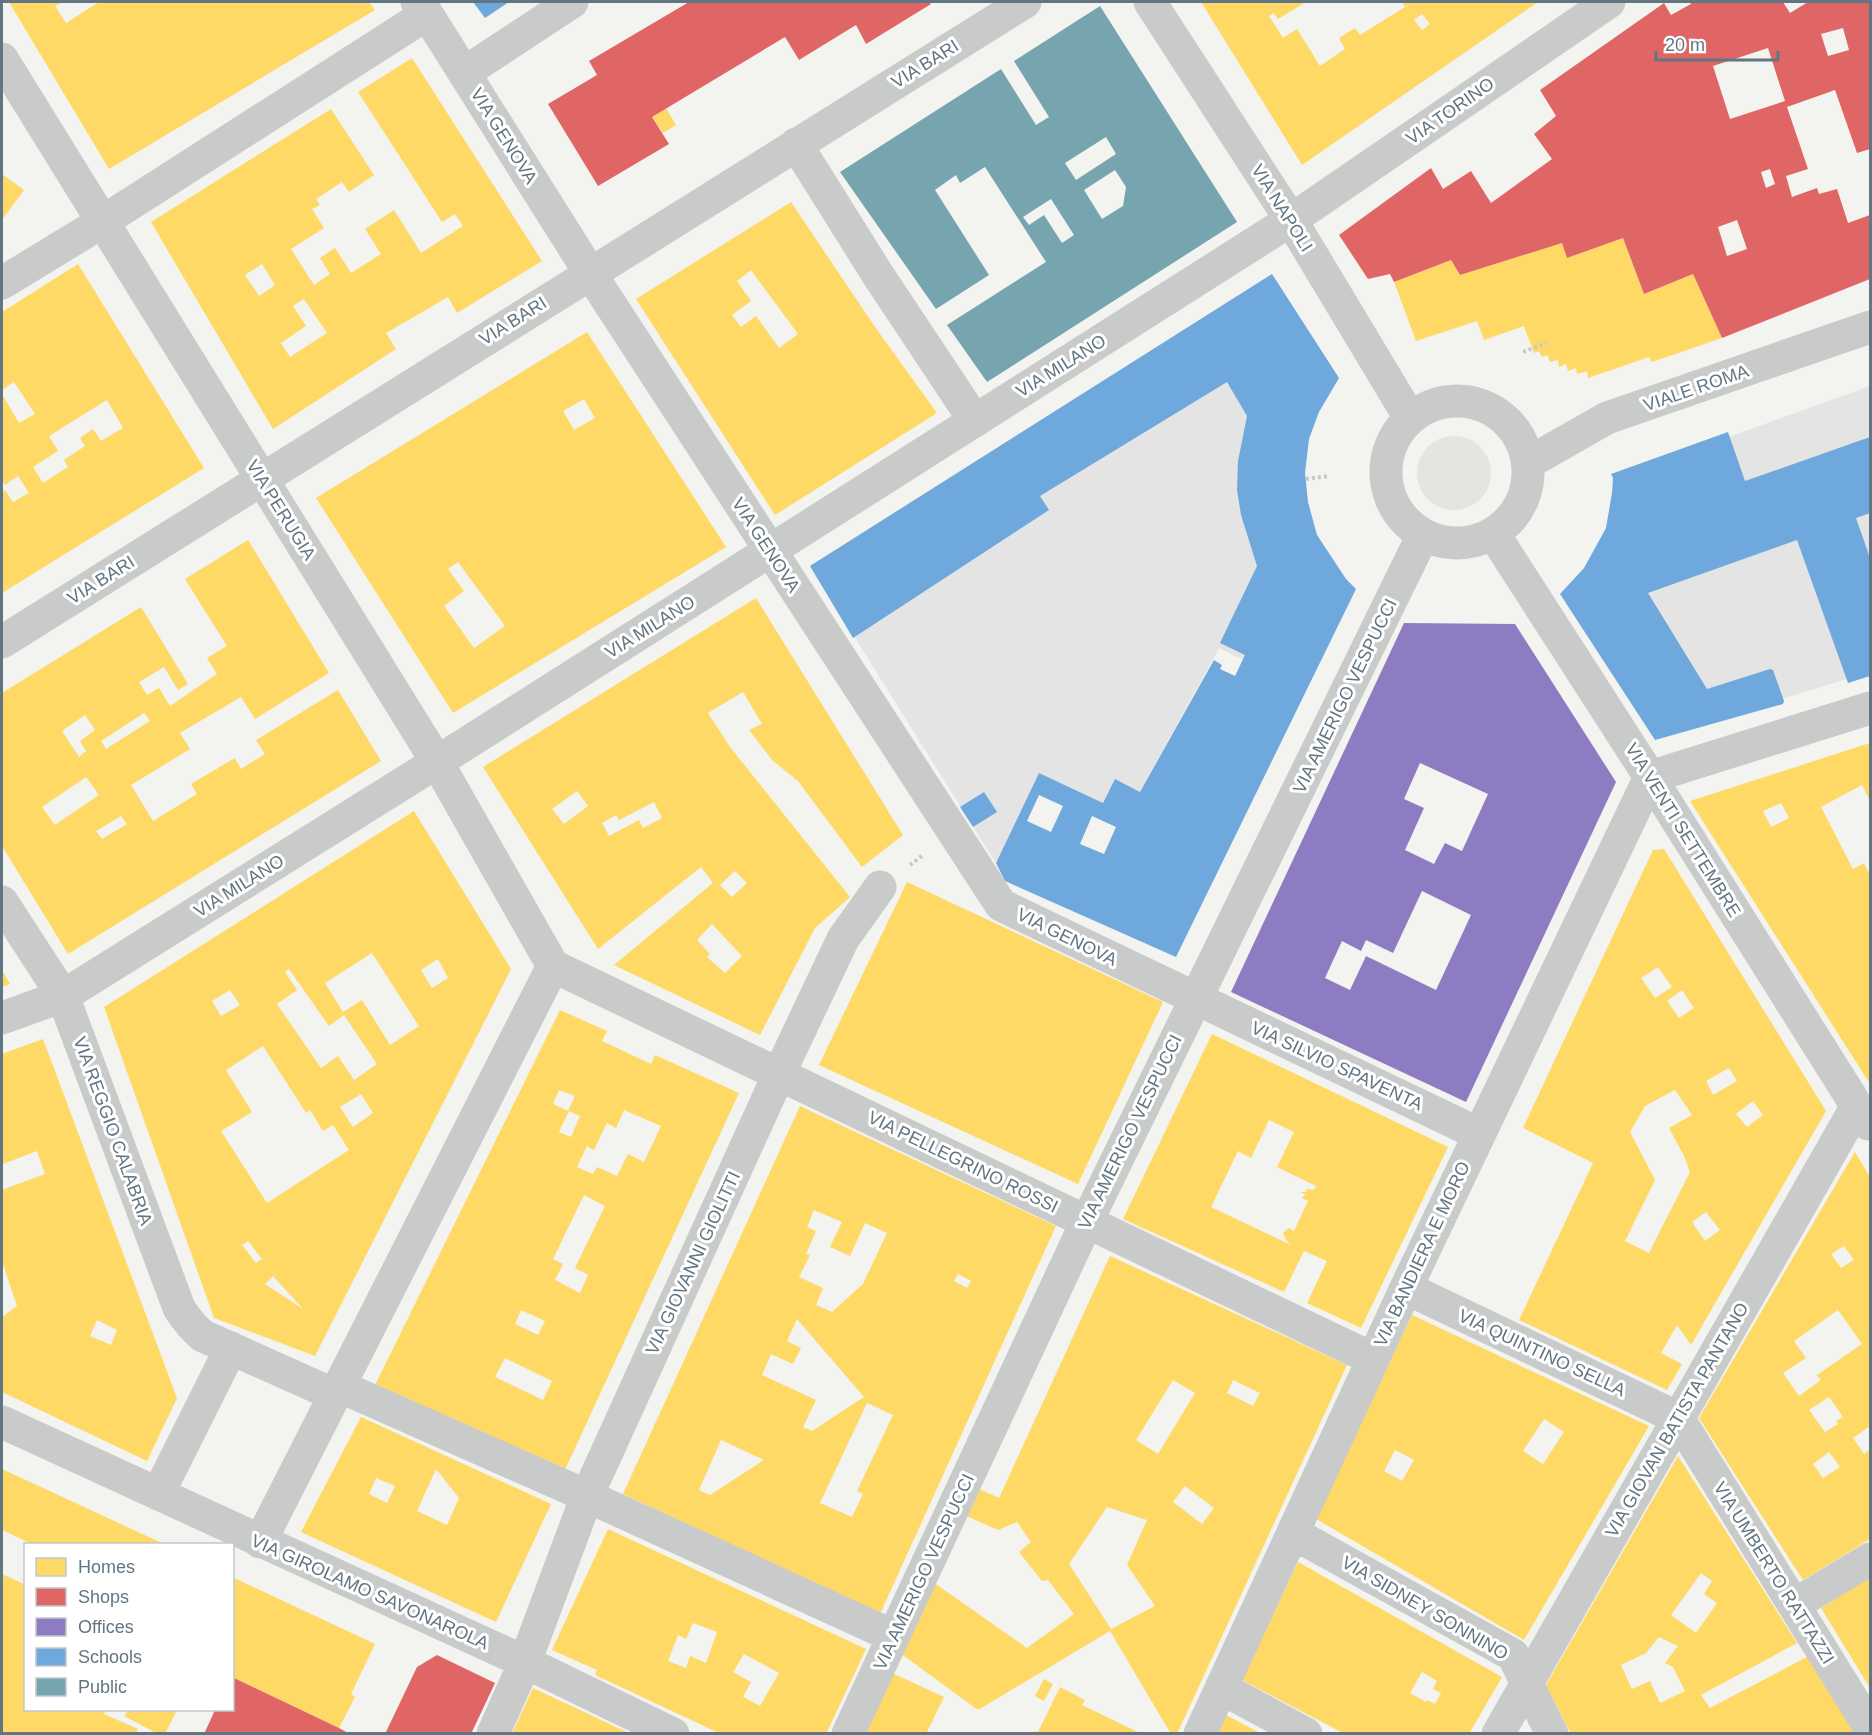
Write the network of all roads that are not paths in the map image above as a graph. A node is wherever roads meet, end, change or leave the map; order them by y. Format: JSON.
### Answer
{"nodes":[{"id":1,"x":572,"y":2,"type":"edge"},
{"id":2,"x":1025,"y":2,"type":"edge"},
{"id":3,"x":1150,"y":2,"type":"edge"},
{"id":4,"x":1609,"y":2,"type":"edge"},
{"id":5,"x":422,"y":8,"type":"edge"},
{"id":6,"x":2,"y":59,"type":"edge"},
{"id":7,"x":464,"y":73,"type":"junction"},
{"id":8,"x":796,"y":144,"type":"junction"},
{"id":9,"x":1291,"y":220,"type":"junction"},
{"id":10,"x":102,"y":222,"type":"junction"},
{"id":11,"x":590,"y":273,"type":"junction"},
{"id":12,"x":2,"y":283,"type":"edge"},
{"id":13,"x":1870,"y":327,"type":"edge"},
{"id":14,"x":1410,"y":418,"type":"junction"},
{"id":15,"x":975,"y":421,"type":"junction"},
{"id":16,"x":1528,"y":462,"type":"junction"},
{"id":17,"x":262,"y":479,"type":"junction"},
{"id":18,"x":1493,"y":533,"type":"junction"},
{"id":19,"x":1423,"y":535,"type":"junction"},
{"id":20,"x":770,"y":550,"type":"junction"},
{"id":21,"x":2,"y":642,"type":"edge"},
{"id":22,"x":1870,"y":708,"type":"edge"},
{"id":23,"x":437,"y":762,"type":"junction"},
{"id":24,"x":1650,"y":777,"type":"junction"},
{"id":25,"x":880,"y":887,"type":"road end"},
{"id":26,"x":2,"y":902,"type":"edge"},
{"id":27,"x":553,"y":966,"type":"junction"},
{"id":28,"x":63,"y":996,"type":"junction"},
{"id":29,"x":1195,"y":999,"type":"junction"},
{"id":30,"x":2,"y":1018,"type":"edge"},
{"id":31,"x":779,"y":1074,"type":"junction"},
{"id":32,"x":1866,"y":1120,"type":"edge"},
{"id":33,"x":1479,"y":1134,"type":"junction"},
{"id":34,"x":1087,"y":1221,"type":"junction"},
{"id":35,"x":1406,"y":1288,"type":"junction"},
{"id":36,"x":231,"y":1348,"type":"junction"},
{"id":37,"x":1373,"y":1359,"type":"junction"},
{"id":38,"x":337,"y":1390,"type":"junction"},
{"id":39,"x":1678,"y":1418,"type":"junction"},
{"id":40,"x":2,"y":1422,"type":"edge"},
{"id":41,"x":158,"y":1494,"type":"junction"},
{"id":42,"x":587,"y":1496,"type":"junction"},
{"id":43,"x":1293,"y":1533,"type":"junction"},
{"id":44,"x":260,"y":1542,"type":"junction"},
{"id":45,"x":1870,"y":1559,"type":"edge"},
{"id":46,"x":1794,"y":1605,"type":"junction"},
{"id":47,"x":893,"y":1636,"type":"junction"},
{"id":48,"x":525,"y":1662,"type":"junction"},
{"id":49,"x":1527,"y":1682,"type":"junction"},
{"id":50,"x":1221,"y":1688,"type":"junction"},
{"id":51,"x":1870,"y":1728,"type":"edge"},
{"id":52,"x":493,"y":1734,"type":"edge"},
{"id":53,"x":673,"y":1734,"type":"edge"},
{"id":54,"x":848,"y":1734,"type":"edge"},
{"id":55,"x":1200,"y":1734,"type":"edge"},
{"id":56,"x":1306,"y":1734,"type":"edge"},
{"id":57,"x":1498,"y":1734,"type":"edge"},
{"id":58,"x":1552,"y":1734,"type":"edge"}],
"edges":[{"from":1,"to":7,"type":"street"},
{"from":2,"to":8,"type":"street","name":"VIA BARI"},
{"from":3,"to":9,"type":"street","name":"VIA NAPOLI"},
{"from":4,"to":9,"type":"street","name":"VIA TORINO"},
{"from":5,"to":7,"type":"street","name":"VIA GENOVA"},
{"from":5,"to":10,"type":"street"},
{"from":6,"to":10,"type":"street","name":"VIA PERUGIA"},
{"from":7,"to":11,"type":"street","name":"VIA GENOVA"},
{"from":8,"to":11,"type":"street","name":"VIA BARI"},
{"from":8,"to":15,"type":"street"},
{"from":9,"to":14,"type":"street","name":"VIA NAPOLI"},
{"from":9,"to":15,"type":"street","name":"VIA MILANO"},
{"from":10,"to":12,"type":"street"},
{"from":10,"to":17,"type":"street","name":"VIA PERUGIA"},
{"from":11,"to":17,"type":"street","name":"VIA BARI"},
{"from":11,"to":20,"type":"street","name":"VIA GENOVA"},
{"from":13,"to":16,"type":"street","name":"VIALE ROMA"},
{"from":14,"to":16,"type":"street"},
{"from":14,"to":19,"type":"street"},
{"from":15,"to":20,"type":"street","name":"VIA MILANO"},
{"from":16,"to":18,"type":"street"},
{"from":17,"to":21,"type":"street","name":"VIA BARI"},
{"from":17,"to":23,"type":"street","name":"VIA PERUGIA"},
{"from":18,"to":19,"type":"street"},
{"from":18,"to":24,"type":"street","name":"VIA VENTI SETTEMBRE"},
{"from":19,"to":29,"type":"street","name":"VIA AMERIGO VESPUCCI"},
{"from":20,"to":23,"type":"street","name":"VIA MILANO"},
{"from":20,"to":29,"type":"street","name":"VIA GENOVA"},
{"from":22,"to":24,"type":"street"},
{"from":23,"to":27,"type":"street","name":"VIA PERUGIA"},
{"from":23,"to":28,"type":"street","name":"VIA MILANO"},
{"from":24,"to":32,"type":"street","name":"VIA VENTI SETTEMBRE"},
{"from":24,"to":33,"type":"street","name":"VIA BANDIERA E MORO"},
{"from":25,"to":31,"type":"street","name":"VIA GIOVANNI GIOLITTI"},
{"from":26,"to":28,"type":"street","name":"VIA REGGIO CALABRIA"},
{"from":27,"to":31,"type":"street","name":"VIA PELLEGRINO ROSSI"},
{"from":27,"to":38,"type":"street"},
{"from":28,"to":30,"type":"street","name":"VIA MILANO"},
{"from":28,"to":36,"type":"street","name":"VIA REGGIO CALABRIA"},
{"from":29,"to":33,"type":"street","name":"VIA SILVIO SPAVENTA"},
{"from":29,"to":34,"type":"street","name":"VIA AMERIGO VESPUCCI"},
{"from":31,"to":34,"type":"street","name":"VIA PELLEGRINO ROSSI"},
{"from":31,"to":42,"type":"street","name":"VIA GIOVANNI GIOLITTI"},
{"from":32,"to":39,"type":"street","name":"VIA GIOVAN BATISTA PANTANO"},
{"from":33,"to":35,"type":"street","name":"VIA BANDIERA E MORO"},
{"from":34,"to":37,"type":"street","name":"VIA PELLEGRINO ROSSI"},
{"from":34,"to":47,"type":"street","name":"VIA AMERIGO VESPUCCI"},
{"from":35,"to":37,"type":"street","name":"VIA BANDIERA E MORO"},
{"from":35,"to":39,"type":"street","name":"VIA QUINTINO SELLA"},
{"from":36,"to":38,"type":"street","name":"VIA REGGIO CALABRIA"},
{"from":36,"to":41,"type":"street"},
{"from":37,"to":43,"type":"street","name":"VIA BANDIERA E MORO"},
{"from":38,"to":42,"type":"street","name":"VIA REGGIO CALABRIA"},
{"from":38,"to":44,"type":"street"},
{"from":39,"to":46,"type":"street","name":"VIA UMBERTO RATTAZZI"},
{"from":39,"to":49,"type":"street","name":"VIA GIOVAN BATISTA PANTANO"},
{"from":40,"to":41,"type":"street","name":"VIA GIROLAMO SAVONAROLA"},
{"from":41,"to":44,"type":"street","name":"VIA GIROLAMO SAVONAROLA"},
{"from":42,"to":47,"type":"street","name":"VIA REGGIO CALABRIA"},
{"from":42,"to":48,"type":"street","name":"VIA GIOVANNI GIOLITTI"},
{"from":43,"to":49,"type":"street","name":"VIA SIDNEY SONNINO"},
{"from":43,"to":50,"type":"street","name":"VIA BANDIERA E MORO"},
{"from":44,"to":48,"type":"street","name":"VIA GIROLAMO SAVONAROLA"},
{"from":45,"to":46,"type":"street"},
{"from":46,"to":51,"type":"street","name":"VIA UMBERTO RATTAZZI"},
{"from":47,"to":54,"type":"street","name":"VIA AMERIGO VESPUCCI"},
{"from":48,"to":52,"type":"street","name":"VIA GIOVANNI GIOLITTI"},
{"from":48,"to":53,"type":"street","name":"VIA GIROLAMO SAVONAROLA"},
{"from":49,"to":57,"type":"street","name":"VIA GIOVAN BATISTA PANTANO"},
{"from":49,"to":58,"type":"street","name":"VIA SIDNEY SONNINO"},
{"from":50,"to":55,"type":"street","name":"VIA BANDIERA E MORO"},
{"from":50,"to":56,"type":"street"}]}
